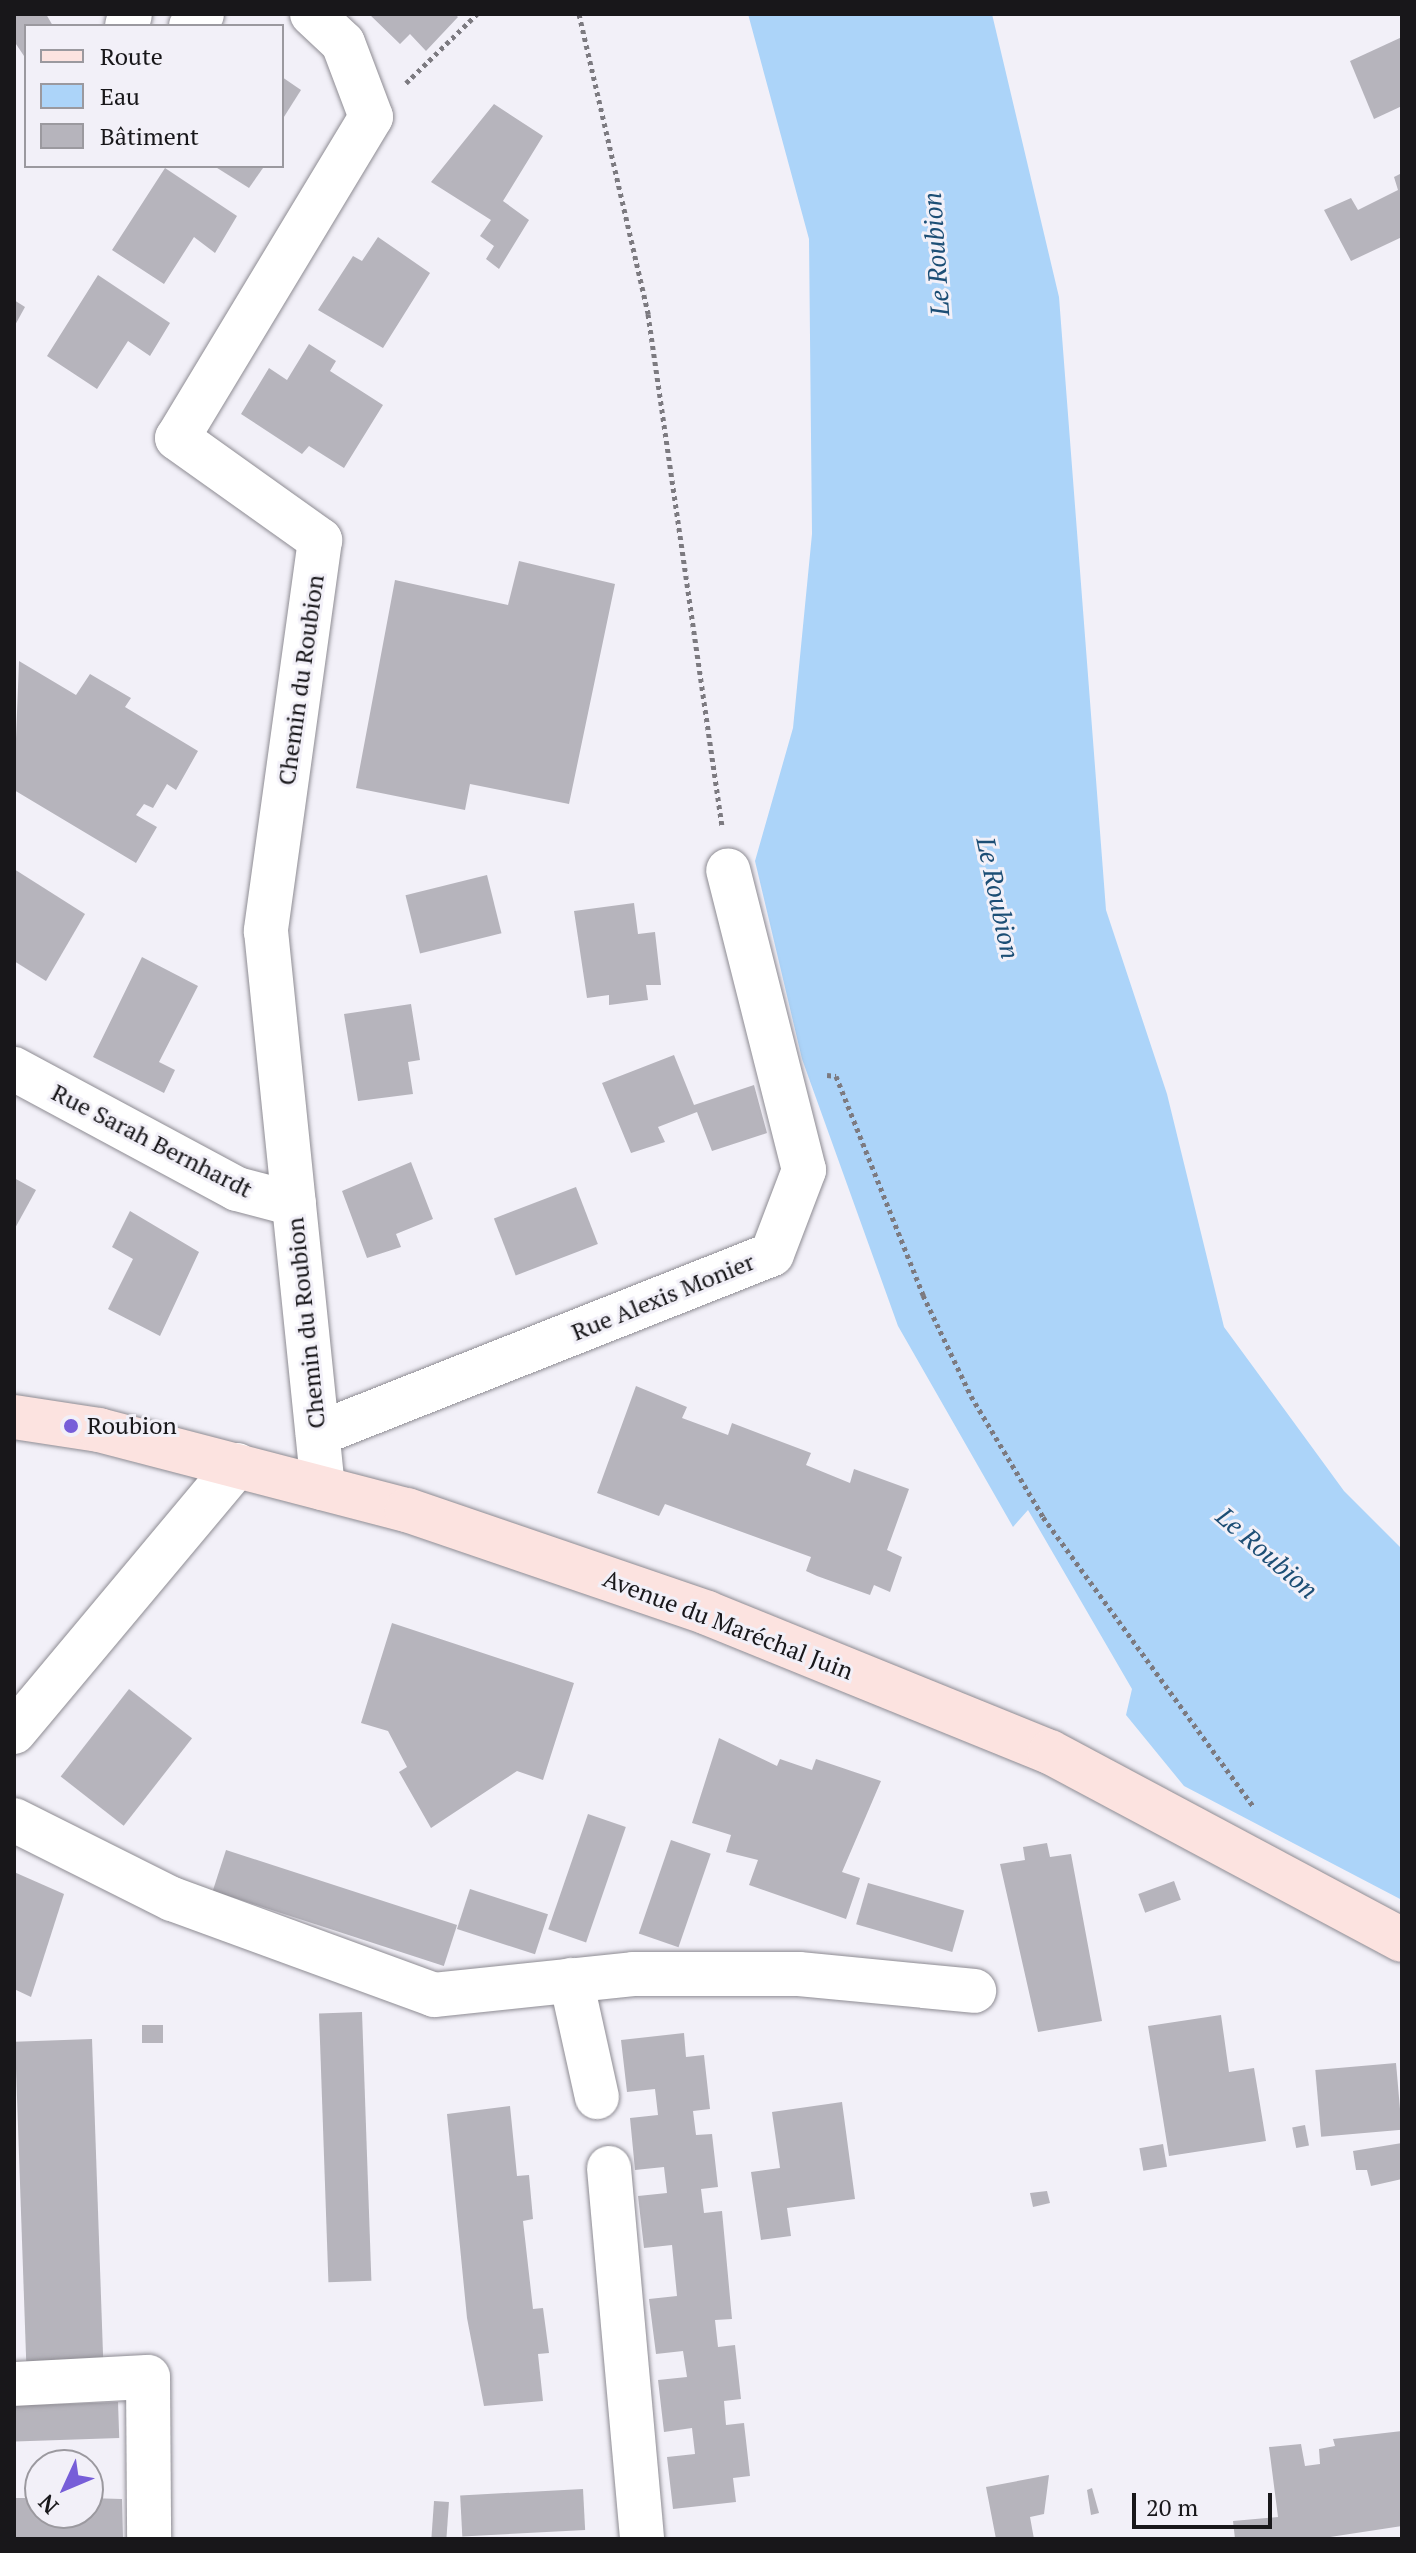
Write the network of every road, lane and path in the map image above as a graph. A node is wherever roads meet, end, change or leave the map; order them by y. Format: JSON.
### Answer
{"nodes":[{"id":1,"x":312,"y":14,"type":"edge"},
{"id":2,"x":477,"y":14,"type":"edge"},
{"id":3,"x":579,"y":14,"type":"edge"},
{"id":4,"x":371,"y":117,"type":"junction"},
{"id":5,"x":728,"y":870,"type":"joint"},
{"id":6,"x":14,"y":1069,"type":"edge"},
{"id":7,"x":779,"y":1069,"type":"junction"},
{"id":8,"x":294,"y":1204,"type":"junction"},
{"id":9,"x":14,"y":1417,"type":"edge"},
{"id":10,"x":318,"y":1434,"type":"junction"},
{"id":11,"x":237,"y":1465,"type":"junction"},
{"id":12,"x":323,"y":1488,"type":"junction"},
{"id":13,"x":14,"y":1732,"type":"edge"},
{"id":14,"x":1260,"y":1815,"type":"dead end"},
{"id":15,"x":14,"y":1820,"type":"edge"},
{"id":16,"x":1402,"y":1940,"type":"edge"},
{"id":17,"x":571,"y":1980,"type":"junction"},
{"id":18,"x":974,"y":1991,"type":"dead end"},
{"id":19,"x":597,"y":2097,"type":"dead end"},
{"id":20,"x":609,"y":2168,"type":"dead end"},
{"id":21,"x":14,"y":2384,"type":"edge"},
{"id":22,"x":149,"y":2539,"type":"edge"},
{"id":23,"x":642,"y":2539,"type":"edge"}],
"edges":[{"from":1,"to":4,"type":"street"},
{"from":2,"to":4,"type":"path"},
{"from":3,"to":5,"type":"path"},
{"from":4,"to":8,"type":"street","name":"Chemin du Roubion"},
{"from":5,"to":7,"type":"street","name":"Rue Alexis Monier"},
{"from":6,"to":8,"type":"street","name":"Rue Sarah Bernhardt"},
{"from":7,"to":10,"type":"street","name":"Rue Alexis Monier"},
{"from":7,"to":14,"type":"path"},
{"from":8,"to":10,"type":"street","name":"Chemin du Roubion"},
{"from":9,"to":11,"type":"main road","name":"Avenue du Maréchal Juin"},
{"from":10,"to":12,"type":"street","name":"Chemin du Roubion"},
{"from":11,"to":12,"type":"main road","name":"Avenue du Maréchal Juin"},
{"from":11,"to":13,"type":"street"},
{"from":12,"to":16,"type":"main road","name":"Avenue du Maréchal Juin"},
{"from":15,"to":17,"type":"street"},
{"from":17,"to":18,"type":"street"},
{"from":17,"to":19,"type":"street"},
{"from":20,"to":23,"type":"street"},
{"from":21,"to":22,"type":"street"}]}
